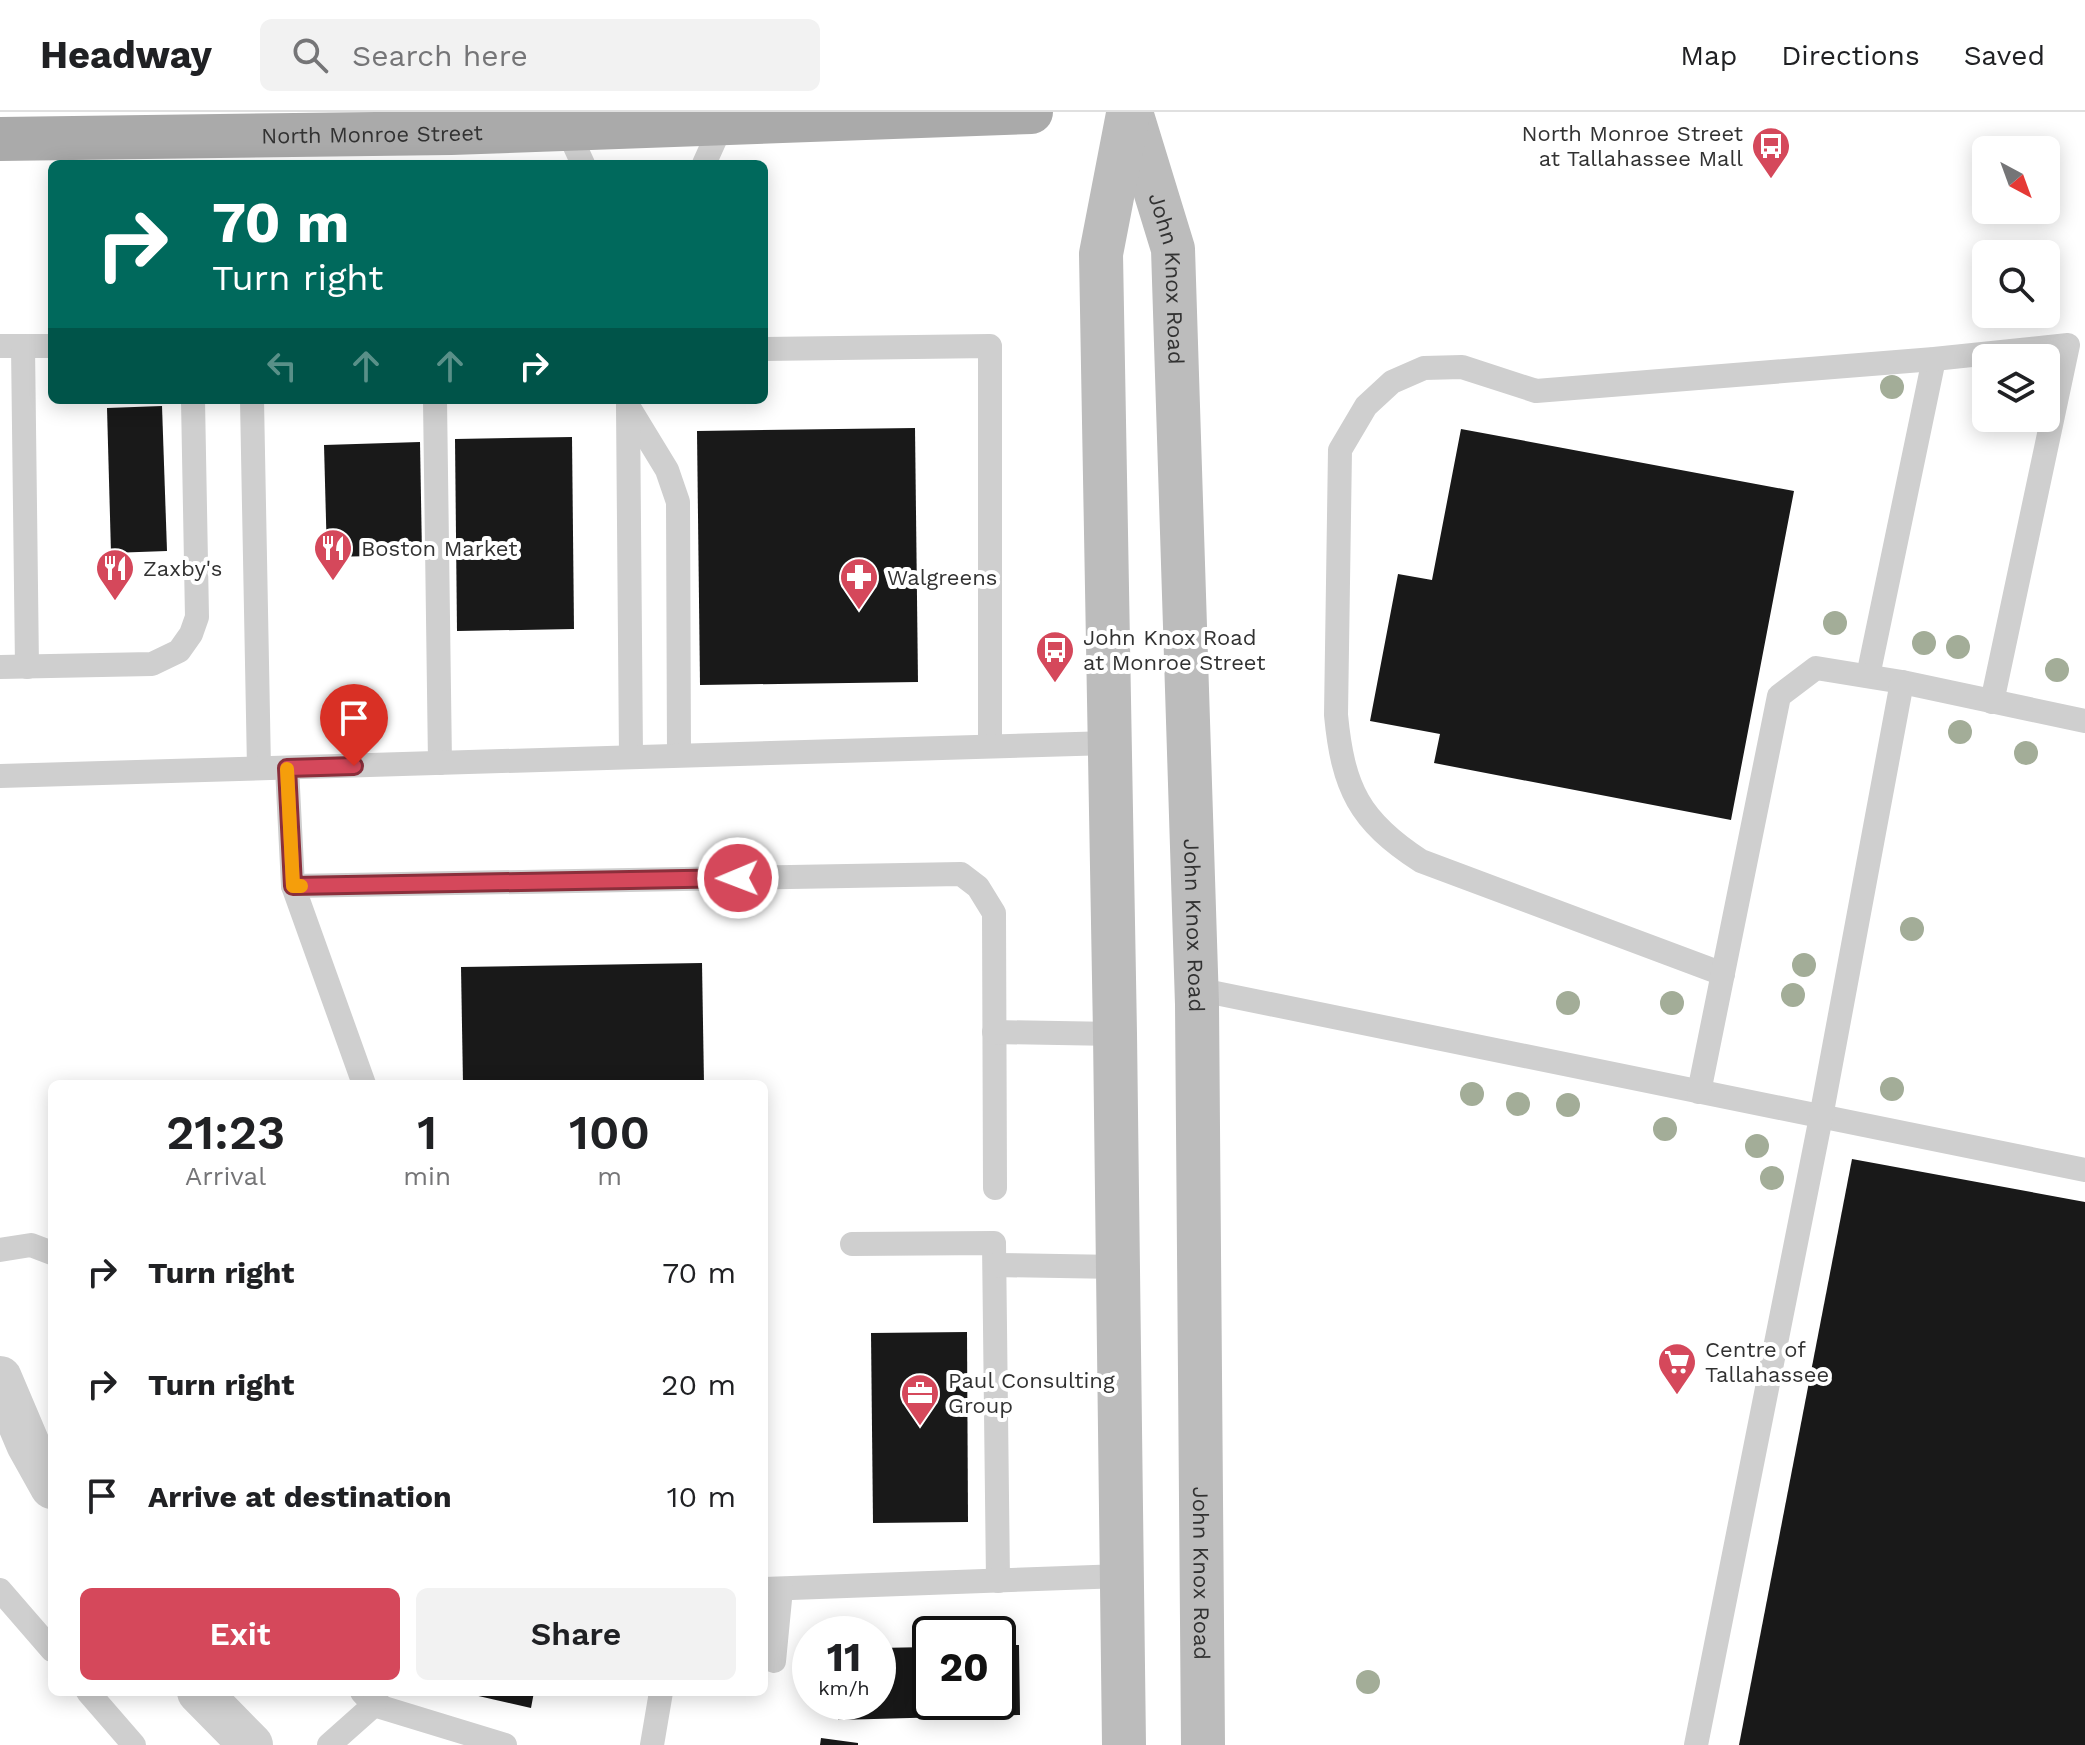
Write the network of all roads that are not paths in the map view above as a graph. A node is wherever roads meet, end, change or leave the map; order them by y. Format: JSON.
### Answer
{"nodes":[{"id":1,"x":1031,"y":112,"type":"edge"},
{"id":2,"x":1130,"y":112,"type":"edge"},
{"id":3,"x":876,"y":115,"type":"edge"},
{"id":4,"x":722,"y":118,"type":"edge"},
{"id":5,"x":452,"y":123,"type":"edge"},
{"id":6,"x":100,"y":125,"type":"edge"},
{"id":7,"x":0,"y":139,"type":"edge"},
{"id":8,"x":575,"y":147,"type":"edge"},
{"id":9,"x":184,"y":150,"type":"edge"},
{"id":10,"x":706,"y":160,"type":"edge"},
{"id":11,"x":11,"y":346,"type":"edge"},
{"id":12,"x":48,"y":346,"type":"edge"},
{"id":13,"x":768,"y":349,"type":"edge"},
{"id":14,"x":1934,"y":359,"type":"junction"},
{"id":15,"x":193,"y":404,"type":"edge"},
{"id":16,"x":252,"y":404,"type":"edge"},
{"id":17,"x":435,"y":404,"type":"edge"},
{"id":18,"x":628,"y":404,"type":"edge"},
{"id":19,"x":629,"y":404,"type":"edge"},
{"id":20,"x":0,"y":667,"type":"edge"},
{"id":21,"x":27,"y":667,"type":"junction"},
{"id":22,"x":1868,"y":676,"type":"junction"},
{"id":23,"x":1902,"y":682,"type":"junction"},
{"id":24,"x":1992,"y":702,"type":"junction"},
{"id":25,"x":2085,"y":721,"type":"edge"},
{"id":26,"x":1110,"y":743,"type":"junction"},
{"id":27,"x":990,"y":746,"type":"junction"},
{"id":28,"x":679,"y":755,"type":"junction"},
{"id":29,"x":631,"y":757,"type":"junction"},
{"id":30,"x":440,"y":763,"type":"junction"},
{"id":31,"x":259,"y":768,"type":"junction"},
{"id":32,"x":287,"y":768,"type":"junction"},
{"id":33,"x":0,"y":776,"type":"edge"},
{"id":34,"x":293,"y":886,"type":"junction"},
{"id":35,"x":1723,"y":974,"type":"junction"},
{"id":36,"x":1196,"y":989,"type":"junction"},
{"id":37,"x":994,"y":1032,"type":"junction"},
{"id":38,"x":1115,"y":1034,"type":"junction"},
{"id":39,"x":363,"y":1080,"type":"edge"},
{"id":40,"x":1699,"y":1092,"type":"junction"},
{"id":41,"x":1821,"y":1117,"type":"junction"},
{"id":42,"x":2085,"y":1170,"type":"edge"},
{"id":43,"x":995,"y":1188,"type":"dead end"},
{"id":44,"x":852,"y":1244,"type":"dead end"},
{"id":45,"x":0,"y":1250,"type":"edge"},
{"id":46,"x":48,"y":1251,"type":"edge"},
{"id":47,"x":995,"y":1265,"type":"junction"},
{"id":48,"x":1118,"y":1267,"type":"junction"},
{"id":49,"x":0,"y":1378,"type":"edge"},
{"id":50,"x":48,"y":1480,"type":"edge"},
{"id":51,"x":1122,"y":1576,"type":"junction"},
{"id":52,"x":998,"y":1581,"type":"junction"},
{"id":53,"x":772,"y":1589,"type":"edge"},
{"id":54,"x":0,"y":1590,"type":"edge"},
{"id":55,"x":48,"y":1645,"type":"edge"},
{"id":56,"x":774,"y":1661,"type":"dead end"},
{"id":57,"x":91,"y":1696,"type":"edge"},
{"id":58,"x":203,"y":1696,"type":"edge"},
{"id":59,"x":371,"y":1696,"type":"edge"},
{"id":60,"x":660,"y":1696,"type":"edge"},
{"id":61,"x":245,"y":1743,"type":"edge"},
{"id":62,"x":134,"y":1745,"type":"edge"},
{"id":63,"x":329,"y":1745,"type":"edge"},
{"id":64,"x":505,"y":1745,"type":"edge"},
{"id":65,"x":652,"y":1745,"type":"edge"},
{"id":66,"x":1124,"y":1745,"type":"edge"},
{"id":67,"x":1203,"y":1745,"type":"edge"},
{"id":68,"x":1696,"y":1745,"type":"edge"}],
"edges":[{"from":1,"to":3,"type":"main road","name":"North Monroe Street"},
{"from":2,"to":26,"type":"main road","name":"John Knox Road"},
{"from":2,"to":36,"type":"main road","name":"John Knox Road"},
{"from":3,"to":4,"type":"main road","name":"North Monroe Street"},
{"from":4,"to":8,"type":"main road","name":"North Monroe Street"},
{"from":4,"to":10,"type":"lane"},
{"from":5,"to":8,"type":"main road","name":"North Monroe Street"},
{"from":5,"to":9,"type":"main road","name":"North Monroe Street"},
{"from":6,"to":7,"type":"main road","name":"North Monroe Street"},
{"from":6,"to":9,"type":"main road","name":"North Monroe Street"},
{"from":11,"to":12,"type":"lane"},
{"from":11,"to":21,"type":"lane"},
{"from":13,"to":27,"type":"lane"},
{"from":14,"to":22,"type":"lane"},
{"from":14,"to":24,"type":"lane"},
{"from":14,"to":35,"type":"lane"},
{"from":15,"to":21,"type":"lane"},
{"from":16,"to":31,"type":"lane"},
{"from":17,"to":30,"type":"lane"},
{"from":18,"to":29,"type":"lane"},
{"from":19,"to":28,"type":"lane"},
{"from":20,"to":21,"type":"lane"},
{"from":22,"to":23,"type":"lane"},
{"from":22,"to":35,"type":"lane"},
{"from":23,"to":24,"type":"lane"},
{"from":23,"to":41,"type":"lane"},
{"from":24,"to":25,"type":"lane"},
{"from":26,"to":27,"type":"lane"},
{"from":26,"to":38,"type":"main road","name":"John Knox Road"},
{"from":27,"to":28,"type":"lane"},
{"from":28,"to":29,"type":"lane"},
{"from":29,"to":30,"type":"lane"},
{"from":30,"to":32,"type":"lane"},
{"from":31,"to":32,"type":"lane"},
{"from":31,"to":33,"type":"lane"},
{"from":32,"to":34,"type":"lane"},
{"from":34,"to":37,"type":"lane"},
{"from":34,"to":39,"type":"lane"},
{"from":35,"to":40,"type":"lane"},
{"from":36,"to":40,"type":"lane"},
{"from":36,"to":67,"type":"main road","name":"John Knox Road"},
{"from":37,"to":38,"type":"lane"},
{"from":37,"to":43,"type":"lane"},
{"from":38,"to":48,"type":"main road","name":"John Knox Road"},
{"from":40,"to":41,"type":"lane"},
{"from":41,"to":42,"type":"lane"},
{"from":41,"to":68,"type":"lane"},
{"from":44,"to":47,"type":"lane"},
{"from":45,"to":46,"type":"lane"},
{"from":47,"to":48,"type":"lane"},
{"from":47,"to":52,"type":"lane"},
{"from":48,"to":51,"type":"main road","name":"John Knox Road"},
{"from":49,"to":50,"type":"street"},
{"from":51,"to":52,"type":"lane"},
{"from":51,"to":66,"type":"main road","name":"John Knox Road"},
{"from":52,"to":53,"type":"lane"},
{"from":53,"to":56,"type":"lane"},
{"from":54,"to":55,"type":"lane"},
{"from":57,"to":62,"type":"lane"},
{"from":58,"to":61,"type":"street"},
{"from":59,"to":63,"type":"lane"},
{"from":59,"to":64,"type":"lane"},
{"from":60,"to":65,"type":"lane"}]}
